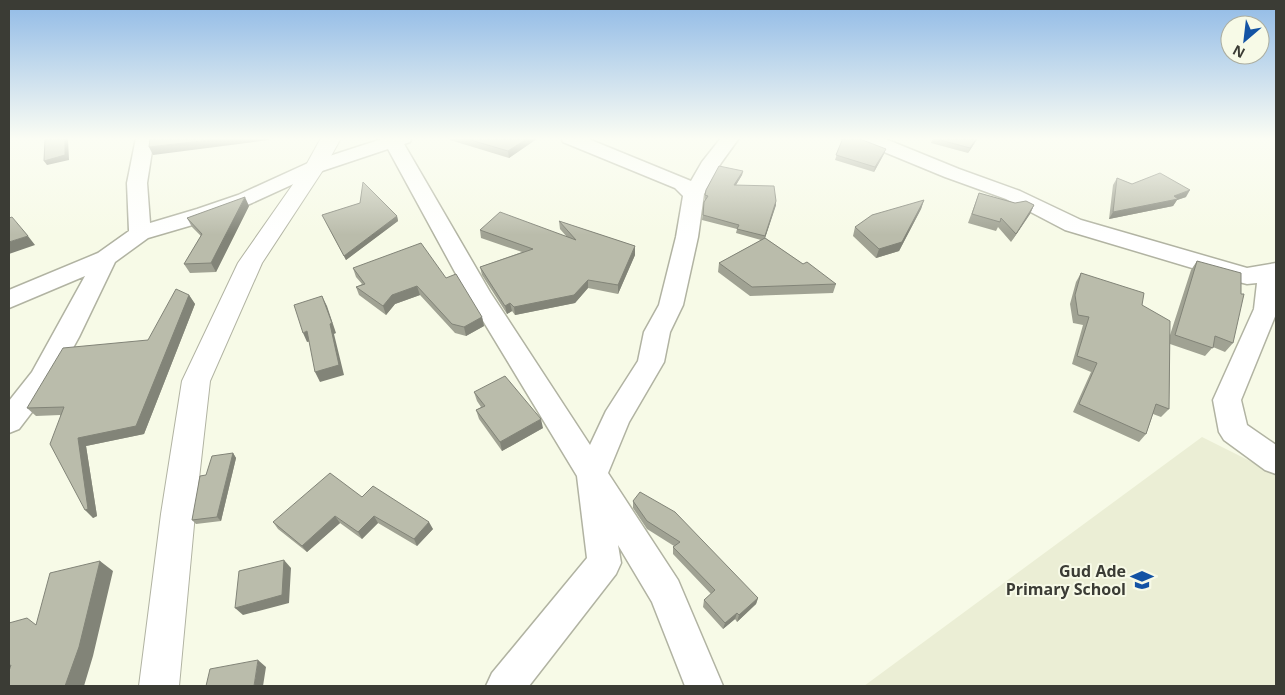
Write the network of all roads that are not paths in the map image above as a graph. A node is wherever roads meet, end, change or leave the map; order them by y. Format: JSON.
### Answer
{"nodes":[{"id":1,"x":139,"y":170,"type":"edge"},
{"id":2,"x":307,"y":170,"type":"edge"},
{"id":3,"x":313,"y":170,"type":"edge"},
{"id":4,"x":414,"y":170,"type":"edge"},
{"id":5,"x":649,"y":170,"type":"edge"},
{"id":6,"x":707,"y":170,"type":"edge"},
{"id":7,"x":944,"y":170,"type":"edge"},
{"id":8,"x":694,"y":194,"type":"junction"},
{"id":9,"x":140,"y":233,"type":"junction"},
{"id":10,"x":106,"y":258,"type":"junction"},
{"id":11,"x":1274,"y":274,"type":"edge"},
{"id":12,"x":9,"y":300,"type":"edge"},
{"id":13,"x":9,"y":421,"type":"edge"},
{"id":14,"x":1276,"y":461,"type":"edge"},
{"id":15,"x":592,"y":476,"type":"junction"},
{"id":16,"x":159,"y":686,"type":"edge"},
{"id":17,"x":505,"y":686,"type":"edge"},
{"id":18,"x":704,"y":686,"type":"edge"}],
"edges":[{"from":1,"to":9,"type":"street"},
{"from":2,"to":9,"type":"street"},
{"from":3,"to":16,"type":"street"},
{"from":4,"to":15,"type":"street"},
{"from":5,"to":8,"type":"street"},
{"from":6,"to":8,"type":"street"},
{"from":7,"to":11,"type":"street"},
{"from":8,"to":15,"type":"street"},
{"from":9,"to":10,"type":"street"},
{"from":10,"to":12,"type":"street"},
{"from":10,"to":13,"type":"street"},
{"from":11,"to":14,"type":"street"},
{"from":15,"to":17,"type":"street"},
{"from":15,"to":18,"type":"street"}]}
